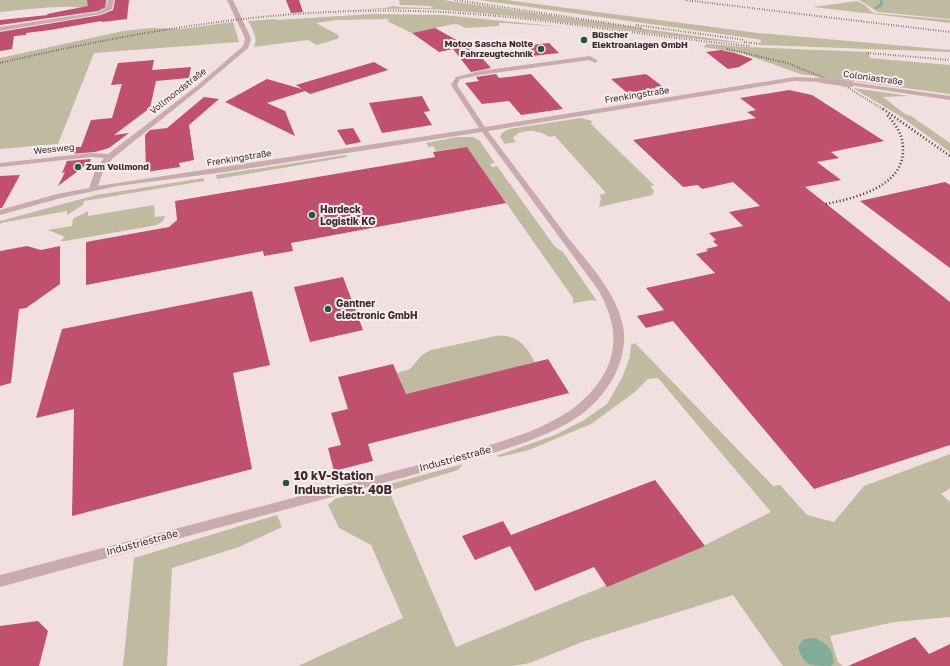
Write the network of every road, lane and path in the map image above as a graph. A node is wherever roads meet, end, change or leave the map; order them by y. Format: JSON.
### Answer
{"nodes":[{"id":1,"x":111,"y":0,"type":"edge"},
{"id":2,"x":230,"y":0,"type":"edge"},
{"id":3,"x":0,"y":29,"type":"edge"},
{"id":4,"x":595,"y":61,"type":"dead end"},
{"id":5,"x":794,"y":79,"type":"joint"},
{"id":6,"x":950,"y":98,"type":"edge"},
{"id":7,"x":483,"y":129,"type":"junction"},
{"id":8,"x":110,"y":156,"type":"junction"},
{"id":9,"x":0,"y":165,"type":"edge"},
{"id":10,"x":93,"y":189,"type":"junction"},
{"id":11,"x":0,"y":213,"type":"edge"},
{"id":12,"x":0,"y":581,"type":"edge"}],
"edges":[{"from":1,"to":3,"type":"street"},
{"from":2,"to":8,"type":"street","name":"Vollmondstraße"},
{"from":4,"to":7,"type":"street"},
{"from":5,"to":6,"type":"street","name":"Coloniastraße","bridge":true},
{"from":5,"to":7,"type":"street","name":"Frenkingstraße"},
{"from":7,"to":10,"type":"street","name":"Frenkingstraße"},
{"from":7,"to":12,"type":"street","name":"Industriestraße"},
{"from":8,"to":9,"type":"street","name":"Wessweg"},
{"from":8,"to":10,"type":"street","name":"Vollmondstraße"},
{"from":10,"to":11,"type":"street","name":"Frenkingstraße"}]}
